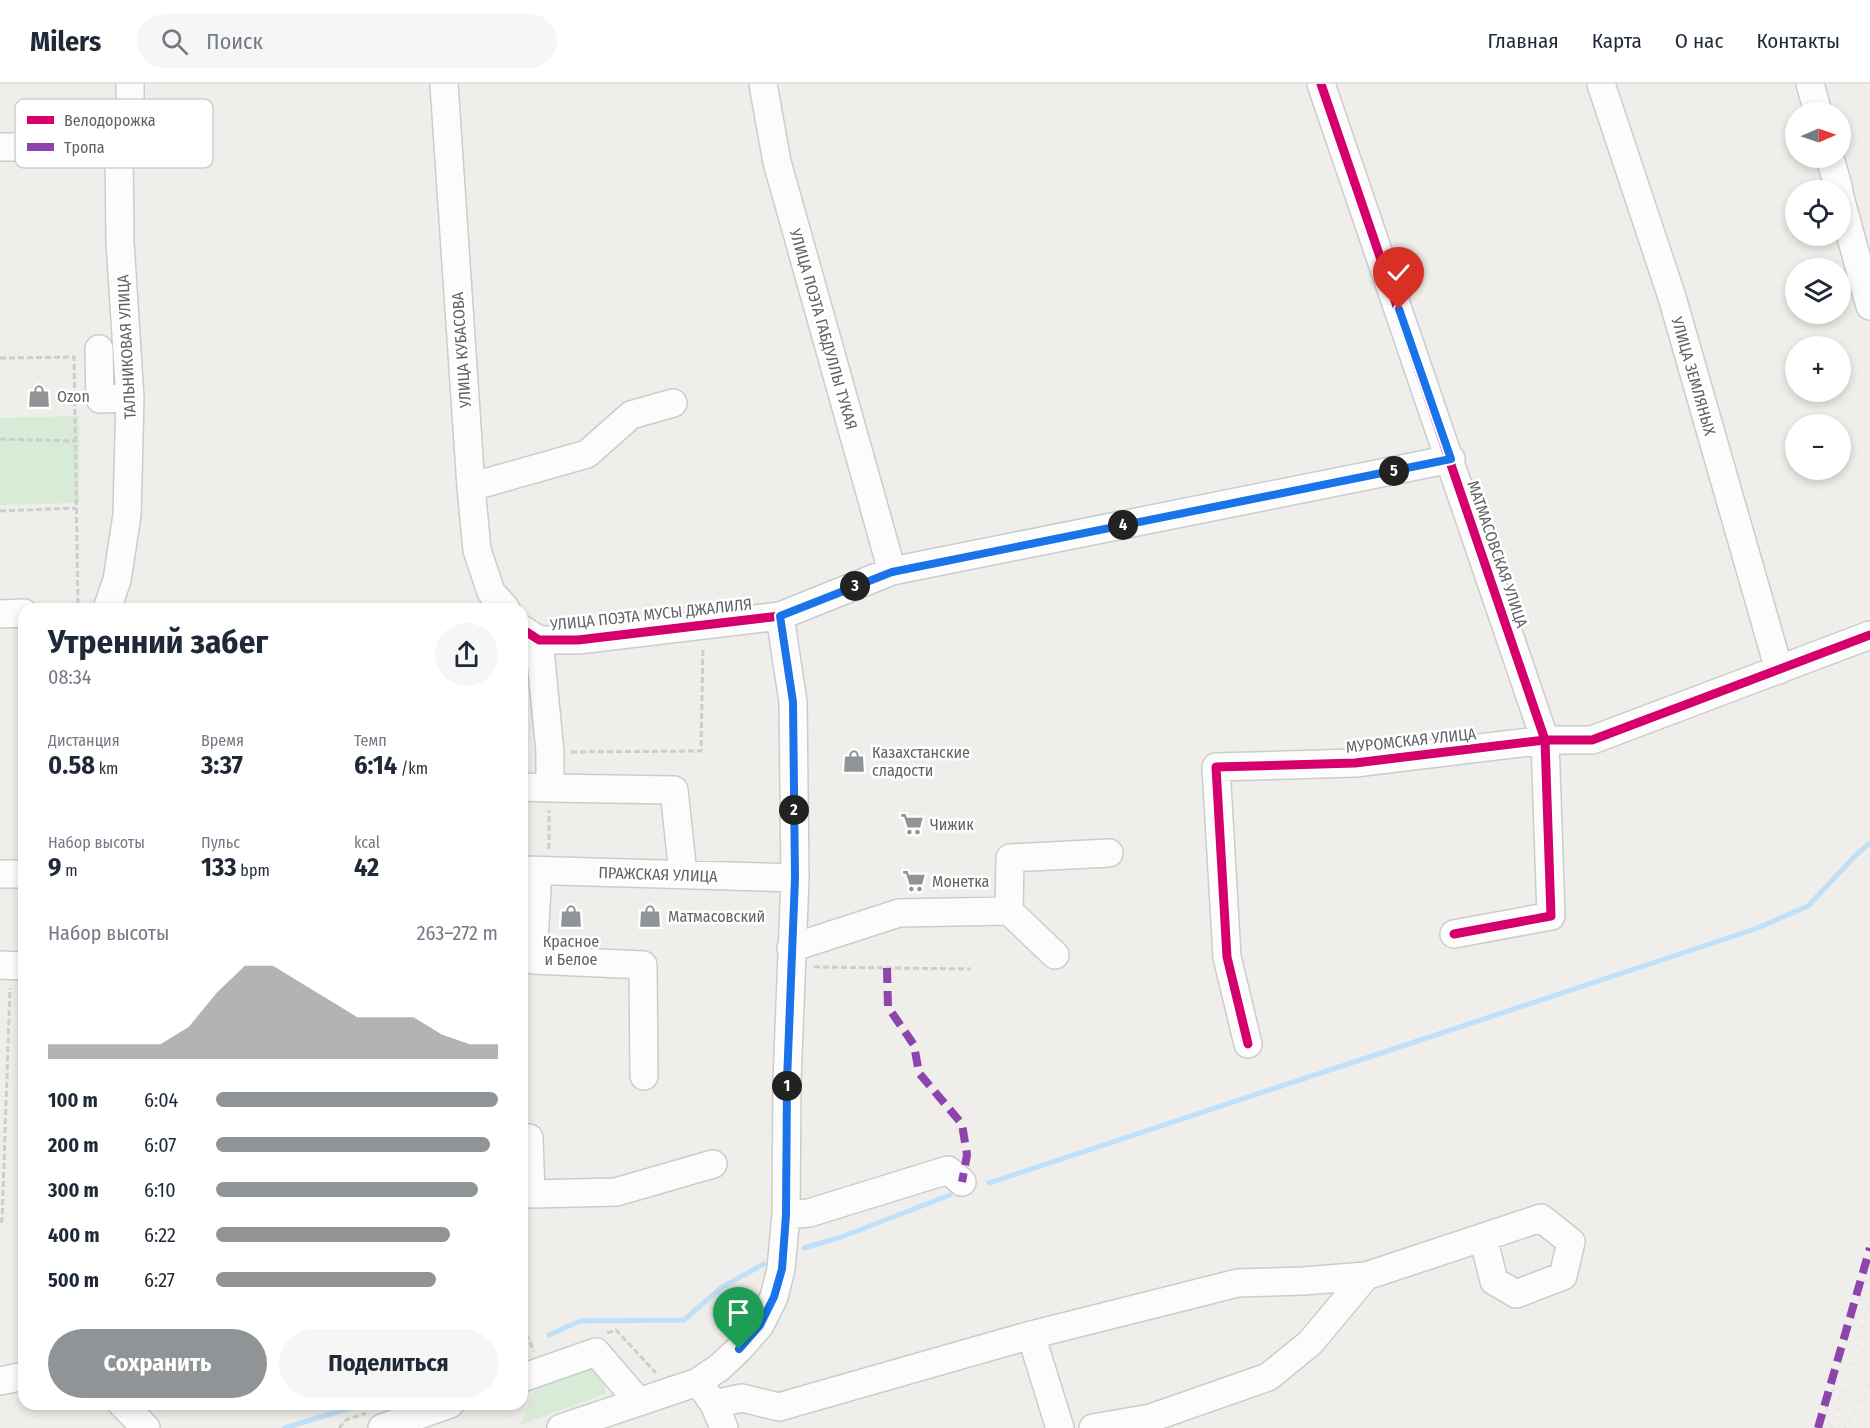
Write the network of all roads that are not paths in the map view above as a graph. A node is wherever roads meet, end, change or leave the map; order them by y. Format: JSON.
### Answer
{"nodes":[{"id":1,"x":444,"y":84,"type":"edge"},
{"id":2,"x":763,"y":84,"type":"edge"},
{"id":3,"x":1321,"y":84,"type":"edge"},
{"id":4,"x":1600,"y":84,"type":"edge"},
{"id":5,"x":1810,"y":84,"type":"edge"},
{"id":6,"x":1815,"y":102,"type":"edge"},
{"id":7,"x":119,"y":168,"type":"edge"},
{"id":8,"x":1851,"y":237,"type":"edge"},
{"id":9,"x":1870,"y":306,"type":"edge"},
{"id":10,"x":99,"y":349,"type":"dead end"},
{"id":11,"x":130,"y":398,"type":"junction"},
{"id":12,"x":674,"y":403,"type":"dead end"},
{"id":13,"x":1451,"y":459,"type":"junction"},
{"id":14,"x":471,"y":487,"type":"junction"},
{"id":15,"x":892,"y":572,"type":"junction"},
{"id":16,"x":109,"y":603,"type":"edge"},
{"id":17,"x":501,"y":603,"type":"edge"},
{"id":18,"x":18,"y":613,"type":"edge"},
{"id":19,"x":0,"y":614,"type":"edge"},
{"id":20,"x":780,"y":616,"type":"junction"},
{"id":21,"x":531,"y":634,"type":"edge"},
{"id":22,"x":1870,"y":635,"type":"edge"},
{"id":23,"x":1779,"y":670,"type":"junction"},
{"id":24,"x":1545,"y":740,"type":"junction"},
{"id":25,"x":528,"y":787,"type":"edge"},
{"id":26,"x":550,"y":788,"type":"junction"},
{"id":27,"x":1109,"y":853,"type":"dead end"},
{"id":28,"x":536,"y":871,"type":"edge"},
{"id":29,"x":0,"y":874,"type":"edge"},
{"id":30,"x":18,"y":874,"type":"edge"},
{"id":31,"x":682,"y":874,"type":"junction"},
{"id":32,"x":795,"y":878,"type":"junction"},
{"id":33,"x":1009,"y":911,"type":"junction"},
{"id":34,"x":1454,"y":934,"type":"dead end"},
{"id":35,"x":791,"y":948,"type":"junction"},
{"id":36,"x":1055,"y":955,"type":"dead end"},
{"id":37,"x":528,"y":960,"type":"edge"},
{"id":38,"x":1248,"y":1044,"type":"dead end"},
{"id":39,"x":644,"y":1076,"type":"dead end"},
{"id":40,"x":528,"y":1138,"type":"edge"},
{"id":41,"x":713,"y":1164,"type":"dead end"},
{"id":42,"x":963,"y":1182,"type":"dead end"},
{"id":43,"x":786,"y":1215,"type":"junction"},
{"id":44,"x":1483,"y":1237,"type":"dead end"},
{"id":45,"x":1366,"y":1276,"type":"junction"},
{"id":46,"x":1031,"y":1335,"type":"junction"},
{"id":47,"x":529,"y":1367,"type":"edge"},
{"id":48,"x":18,"y":1377,"type":"edge"},
{"id":49,"x":0,"y":1381,"type":"edge"},
{"id":50,"x":698,"y":1382,"type":"junction"},
{"id":51,"x":639,"y":1402,"type":"junction"},
{"id":52,"x":128,"y":1410,"type":"edge"},
{"id":53,"x":433,"y":1410,"type":"edge"},
{"id":54,"x":719,"y":1416,"type":"edge"},
{"id":55,"x":146,"y":1428,"type":"edge"},
{"id":56,"x":382,"y":1428,"type":"edge"},
{"id":57,"x":561,"y":1428,"type":"edge"},
{"id":58,"x":1060,"y":1428,"type":"edge"},
{"id":59,"x":1093,"y":1428,"type":"edge"}],
"edges":[{"from":1,"to":14,"type":"street","name":"УЛИЦА КУБАСОВА"},
{"from":2,"to":15,"type":"street","name":"УЛИЦА ПОЭТА ГАБДУЛЛЫ ТУКАЯ"},
{"from":3,"to":13,"type":"street","name":"МАТМАСОВСКАЯ УЛИЦА"},
{"from":4,"to":23,"type":"street","name":"УЛИЦА ЗЕМЛЯНЫХ"},
{"from":5,"to":6,"type":"street"},
{"from":7,"to":11,"type":"street","name":"ТАЛЬНИКОВАЯ УЛИЦА"},
{"from":8,"to":9,"type":"street"},
{"from":10,"to":11,"type":"street"},
{"from":11,"to":16,"type":"street","name":"ТАЛЬНИКОВАЯ УЛИЦА"},
{"from":12,"to":14,"type":"street"},
{"from":13,"to":15,"type":"street","name":"УЛИЦА ПОЭТА МУСЫ ДЖАЛИЛЯ"},
{"from":13,"to":24,"type":"street","name":"МАТМАСОВСКАЯ УЛИЦА"},
{"from":14,"to":17,"type":"street","name":"УЛИЦА КУБАСОВА"},
{"from":15,"to":20,"type":"street","name":"УЛИЦА ПОЭТА МУСЫ ДЖАЛИЛЯ"},
{"from":18,"to":19,"type":"street"},
{"from":20,"to":21,"type":"street","name":"УЛИЦА ПОЭТА МУСЫ ДЖАЛИЛЯ"},
{"from":20,"to":32,"type":"street"},
{"from":21,"to":26,"type":"street"},
{"from":22,"to":23,"type":"street","name":"МУРОМСКАЯ УЛИЦА"},
{"from":23,"to":24,"type":"street","name":"МУРОМСКАЯ УЛИЦА"},
{"from":24,"to":34,"type":"street","name":"МАТМАСОВСКАЯ УЛИЦА"},
{"from":24,"to":38,"type":"street","name":"МУРОМСКАЯ УЛИЦА"},
{"from":25,"to":26,"type":"street"},
{"from":26,"to":31,"type":"street"},
{"from":27,"to":33,"type":"street"},
{"from":28,"to":31,"type":"street","name":"ПРАЖСКАЯ УЛИЦА"},
{"from":28,"to":37,"type":"street"},
{"from":29,"to":30,"type":"street"},
{"from":31,"to":32,"type":"street","name":"ПРАЖСКАЯ УЛИЦА"},
{"from":32,"to":35,"type":"street"},
{"from":33,"to":35,"type":"street"},
{"from":33,"to":36,"type":"street"},
{"from":35,"to":43,"type":"street"},
{"from":37,"to":39,"type":"street"},
{"from":40,"to":41,"type":"street"},
{"from":42,"to":43,"type":"street"},
{"from":43,"to":50,"type":"street"},
{"from":44,"to":45,"type":"street"},
{"from":45,"to":46,"type":"street"},
{"from":45,"to":59,"type":"street"},
{"from":46,"to":54,"type":"street"},
{"from":46,"to":58,"type":"street"},
{"from":47,"to":51,"type":"street"},
{"from":48,"to":49,"type":"street"},
{"from":50,"to":51,"type":"street"},
{"from":50,"to":54,"type":"street"},
{"from":51,"to":57,"type":"street"},
{"from":52,"to":55,"type":"street"},
{"from":53,"to":56,"type":"street"}]}
